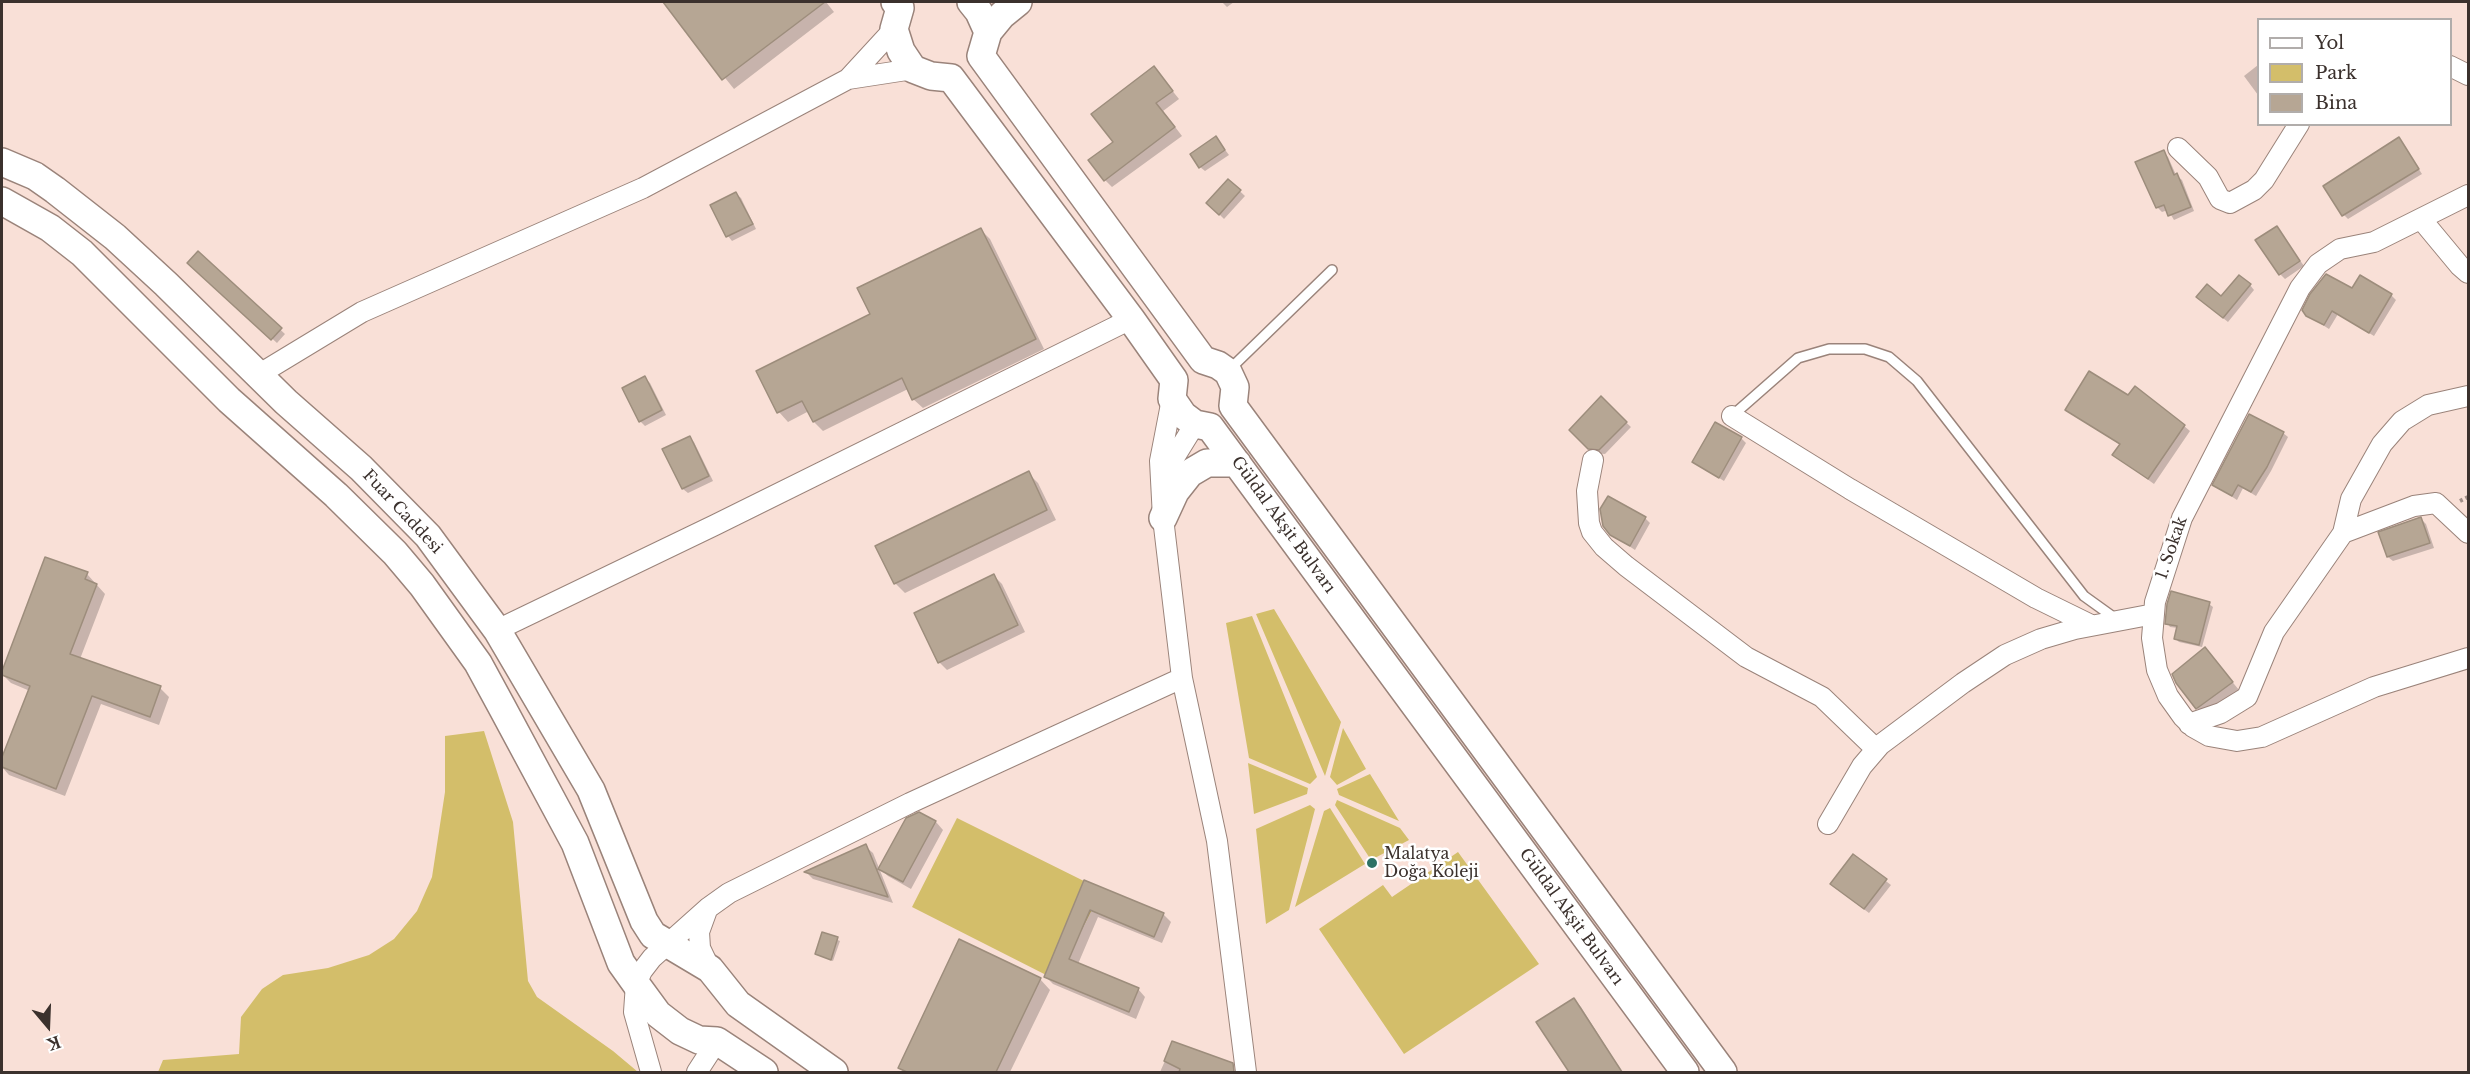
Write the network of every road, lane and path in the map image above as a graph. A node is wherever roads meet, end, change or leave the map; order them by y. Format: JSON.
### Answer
{"nodes":[{"id":1,"x":971,"y":2,"type":"edge"},
{"id":2,"x":1018,"y":2,"type":"edge"},
{"id":3,"x":899,"y":10,"type":"edge"},
{"id":4,"x":984,"y":44,"type":"junction"},
{"id":5,"x":2452,"y":66,"type":"edge"},
{"id":6,"x":913,"y":69,"type":"junction"},
{"id":7,"x":2469,"y":75,"type":"edge"},
{"id":8,"x":951,"y":78,"type":"junction"},
{"id":9,"x":848,"y":79,"type":"junction"},
{"id":10,"x":2298,"y":126,"type":"edge"},
{"id":11,"x":2178,"y":148,"type":"dead end"},
{"id":12,"x":2,"y":162,"type":"edge"},
{"id":13,"x":2469,"y":195,"type":"edge"},
{"id":14,"x":2,"y":201,"type":"edge"},
{"id":15,"x":2421,"y":219,"type":"junction"},
{"id":16,"x":1332,"y":270,"type":"dead end"},
{"id":17,"x":2469,"y":273,"type":"edge"},
{"id":18,"x":1131,"y":319,"type":"junction"},
{"id":19,"x":1203,"y":360,"type":"junction"},
{"id":20,"x":1228,"y":372,"type":"junction"},
{"id":21,"x":258,"y":375,"type":"junction"},
{"id":22,"x":1173,"y":390,"type":"junction"},
{"id":23,"x":2469,"y":396,"type":"edge"},
{"id":24,"x":1233,"y":406,"type":"junction"},
{"id":25,"x":1732,"y":416,"type":"joint"},
{"id":26,"x":1202,"y":425,"type":"junction"},
{"id":27,"x":1593,"y":460,"type":"dead end"},
{"id":28,"x":1237,"y":463,"type":"junction"},
{"id":29,"x":1161,"y":491,"type":"junction"},
{"id":30,"x":1163,"y":518,"type":"junction"},
{"id":31,"x":2343,"y":533,"type":"junction"},
{"id":32,"x":2469,"y":533,"type":"edge"},
{"id":33,"x":2154,"y":614,"type":"junction"},
{"id":34,"x":2118,"y":620,"type":"junction"},
{"id":35,"x":2091,"y":625,"type":"junction"},
{"id":36,"x":497,"y":630,"type":"junction"},
{"id":37,"x":2469,"y":658,"type":"edge"},
{"id":38,"x":1182,"y":678,"type":"junction"},
{"id":39,"x":2189,"y":724,"type":"junction"},
{"id":40,"x":1876,"y":750,"type":"junction"},
{"id":41,"x":1828,"y":824,"type":"dead end"},
{"id":42,"x":708,"y":908,"type":"junction"},
{"id":43,"x":666,"y":944,"type":"junction"},
{"id":44,"x":710,"y":969,"type":"junction"},
{"id":45,"x":636,"y":984,"type":"junction"},
{"id":46,"x":738,"y":1004,"type":"junction"},
{"id":47,"x":717,"y":1041,"type":"junction"},
{"id":48,"x":651,"y":1072,"type":"edge"},
{"id":49,"x":697,"y":1072,"type":"edge"},
{"id":50,"x":764,"y":1072,"type":"edge"},
{"id":51,"x":834,"y":1072,"type":"edge"},
{"id":52,"x":1246,"y":1072,"type":"edge"},
{"id":53,"x":1685,"y":1072,"type":"edge"},
{"id":54,"x":1723,"y":1072,"type":"edge"}],
"edges":[{"from":1,"to":4,"type":"street"},
{"from":2,"to":4,"type":"street"},
{"from":3,"to":6,"type":"street"},
{"from":3,"to":9,"type":"street"},
{"from":4,"to":8,"type":"street"},
{"from":4,"to":19,"type":"street"},
{"from":5,"to":7,"type":"street"},
{"from":6,"to":8,"type":"street"},
{"from":6,"to":9,"type":"street"},
{"from":8,"to":18,"type":"street","name":"Güldal Akşit Bulvarı"},
{"from":9,"to":21,"type":"street"},
{"from":10,"to":11,"type":"street"},
{"from":12,"to":21,"type":"street","name":"Fuar Caddesi"},
{"from":13,"to":15,"type":"street","name":"1. Sokak"},
{"from":14,"to":45,"type":"street"},
{"from":15,"to":17,"type":"street"},
{"from":15,"to":33,"type":"street","name":"1. Sokak"},
{"from":16,"to":20,"type":"lane"},
{"from":18,"to":22,"type":"street","name":"Güldal Akşit Bulvarı"},
{"from":18,"to":36,"type":"street"},
{"from":19,"to":20,"type":"street"},
{"from":19,"to":22,"type":"street"},
{"from":20,"to":24,"type":"street"},
{"from":21,"to":36,"type":"street","name":"Fuar Caddesi"},
{"from":22,"to":26,"type":"street","name":"Güldal Akşit Bulvarı"},
{"from":22,"to":29,"type":"street"},
{"from":23,"to":31,"type":"street"},
{"from":24,"to":26,"type":"street"},
{"from":24,"to":54,"type":"street","name":"Güldal Akşit Bulvarı"},
{"from":25,"to":34,"type":"lane"},
{"from":25,"to":35,"type":"street"},
{"from":26,"to":28,"type":"street","name":"Güldal Akşit Bulvarı"},
{"from":26,"to":29,"type":"street"},
{"from":27,"to":40,"type":"street"},
{"from":28,"to":30,"type":"street"},
{"from":28,"to":53,"type":"street","name":"Güldal Akşit Bulvarı"},
{"from":29,"to":30,"type":"street"},
{"from":30,"to":38,"type":"street"},
{"from":31,"to":32,"type":"street"},
{"from":31,"to":39,"type":"street"},
{"from":33,"to":34,"type":"street"},
{"from":33,"to":39,"type":"street","name":"1. Sokak"},
{"from":34,"to":35,"type":"street"},
{"from":35,"to":40,"type":"street"},
{"from":36,"to":43,"type":"street","name":"Fuar Caddesi"},
{"from":37,"to":39,"type":"street","name":"1. Sokak"},
{"from":38,"to":42,"type":"street"},
{"from":38,"to":52,"type":"street"},
{"from":40,"to":41,"type":"street"},
{"from":42,"to":43,"type":"street"},
{"from":42,"to":44,"type":"street"},
{"from":43,"to":44,"type":"street","name":"Fuar Caddesi"},
{"from":43,"to":45,"type":"street"},
{"from":44,"to":46,"type":"street","name":"Fuar Caddesi"},
{"from":45,"to":47,"type":"street"},
{"from":45,"to":48,"type":"street"},
{"from":46,"to":47,"type":"street"},
{"from":46,"to":51,"type":"street","name":"Fuar Caddesi"},
{"from":47,"to":49,"type":"street"},
{"from":47,"to":50,"type":"street"}]}
